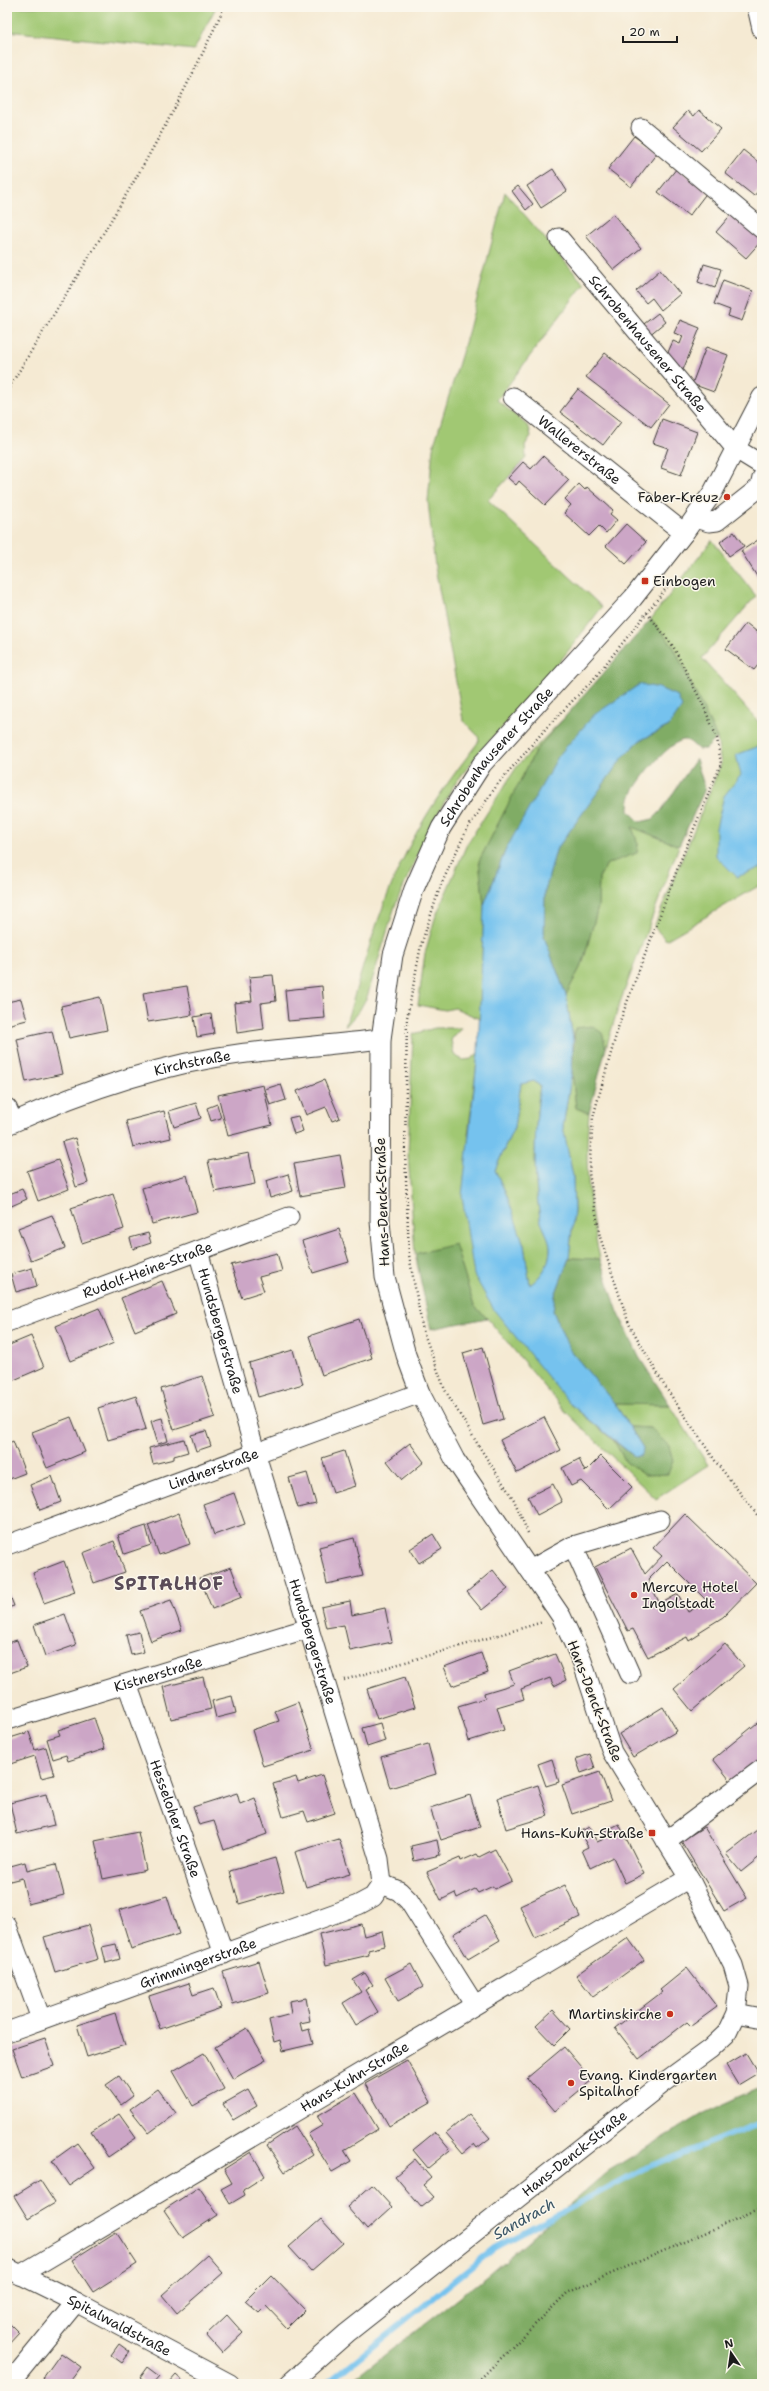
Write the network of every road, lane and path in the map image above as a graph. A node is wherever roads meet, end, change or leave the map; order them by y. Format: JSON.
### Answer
{"nodes":[{"id":1,"x":224,"y":7,"type":"edge"},
{"id":2,"x":757,"y":7,"type":"edge"},
{"id":3,"x":762,"y":29,"type":"edge"},
{"id":4,"x":641,"y":128,"type":"dead end"},
{"id":5,"x":762,"y":229,"type":"edge"},
{"id":6,"x":559,"y":238,"type":"dead end"},
{"id":7,"x":7,"y":391,"type":"edge"},
{"id":8,"x":513,"y":397,"type":"dead end"},
{"id":9,"x":762,"y":397,"type":"edge"},
{"id":10,"x":736,"y":449,"type":"junction"},
{"id":11,"x":761,"y":476,"type":"edge"},
{"id":12,"x":695,"y":518,"type":"junction"},
{"id":13,"x":684,"y":533,"type":"junction"},
{"id":14,"x":675,"y":577,"type":"dead end"},
{"id":15,"x":633,"y":598,"type":"junction"},
{"id":16,"x":647,"y":614,"type":"junction"},
{"id":17,"x":381,"y":1039,"type":"junction"},
{"id":18,"x":9,"y":1118,"type":"edge"},
{"id":19,"x":289,"y":1218,"type":"dead end"},
{"id":20,"x":198,"y":1251,"type":"junction"},
{"id":21,"x":7,"y":1322,"type":"edge"},
{"id":22,"x":420,"y":1393,"type":"junction"},
{"id":23,"x":256,"y":1455,"type":"junction"},
{"id":24,"x":660,"y":1520,"type":"dead end"},
{"id":25,"x":762,"y":1521,"type":"edge"},
{"id":26,"x":7,"y":1545,"type":"edge"},
{"id":27,"x":573,"y":1546,"type":"junction"},
{"id":28,"x":536,"y":1566,"type":"junction"},
{"id":29,"x":560,"y":1616,"type":"junction"},
{"id":30,"x":309,"y":1628,"type":"junction"},
{"id":31,"x":630,"y":1674,"type":"dead end"},
{"id":32,"x":127,"y":1684,"type":"junction"},
{"id":33,"x":326,"y":1685,"type":"junction"},
{"id":34,"x":7,"y":1720,"type":"edge"},
{"id":35,"x":762,"y":1769,"type":"edge"},
{"id":36,"x":666,"y":1841,"type":"junction"},
{"id":37,"x":689,"y":1878,"type":"junction"},
{"id":38,"x":382,"y":1884,"type":"junction"},
{"id":39,"x":7,"y":1926,"type":"edge"},
{"id":40,"x":224,"y":1954,"type":"junction"},
{"id":41,"x":474,"y":2004,"type":"junction"},
{"id":42,"x":736,"y":2013,"type":"junction"},
{"id":43,"x":762,"y":2018,"type":"edge"},
{"id":44,"x":41,"y":2019,"type":"junction"},
{"id":45,"x":7,"y":2032,"type":"edge"},
{"id":46,"x":762,"y":2208,"type":"edge"},
{"id":47,"x":13,"y":2272,"type":"edge"},
{"id":48,"x":76,"y":2302,"type":"junction"},
{"id":49,"x":9,"y":2384,"type":"edge"},
{"id":50,"x":230,"y":2384,"type":"edge"},
{"id":51,"x":289,"y":2384,"type":"edge"},
{"id":52,"x":475,"y":2384,"type":"edge"}],
"edges":[{"from":1,"to":7,"type":"path"},
{"from":2,"to":3,"type":"street"},
{"from":4,"to":5,"type":"street"},
{"from":6,"to":10,"type":"street","name":"Schrobenhausener Straße"},
{"from":8,"to":13,"type":"street","name":"Wallererstraße"},
{"from":9,"to":10,"type":"street","name":"Schrobenhausener Straße"},
{"from":10,"to":11,"type":"street"},
{"from":10,"to":12,"type":"street","name":"Schrobenhausener Straße"},
{"from":11,"to":12,"type":"street"},
{"from":12,"to":13,"type":"street","name":"Schrobenhausener Straße"},
{"from":13,"to":15,"type":"street","name":"Schrobenhausener Straße"},
{"from":14,"to":16,"type":"path"},
{"from":15,"to":16,"type":"path"},
{"from":15,"to":17,"type":"street","name":"Schrobenhausener Straße"},
{"from":16,"to":25,"type":"path"},
{"from":16,"to":28,"type":"path"},
{"from":17,"to":18,"type":"street","name":"Kirchstraße"},
{"from":17,"to":22,"type":"street","name":"Hans-Denck-Straße"},
{"from":19,"to":20,"type":"street","name":"Rudolf-Heine-Straße"},
{"from":20,"to":21,"type":"street","name":"Rudolf-Heine-Straße"},
{"from":20,"to":23,"type":"street","name":"Hundsbergerstraße"},
{"from":22,"to":23,"type":"street","name":"Lindnerstraße"},
{"from":22,"to":28,"type":"street","name":"Hans-Denck-Straße"},
{"from":23,"to":26,"type":"street","name":"Lindnerstraße"},
{"from":23,"to":30,"type":"street","name":"Hundsbergerstraße"},
{"from":24,"to":27,"type":"street"},
{"from":27,"to":28,"type":"street"},
{"from":27,"to":31,"type":"street"},
{"from":28,"to":29,"type":"street","name":"Hans-Denck-Straße"},
{"from":29,"to":33,"type":"path"},
{"from":29,"to":36,"type":"street","name":"Hans-Denck-Straße"},
{"from":30,"to":32,"type":"street","name":"Kistnerstraße"},
{"from":30,"to":33,"type":"street","name":"Hundsbergerstraße"},
{"from":32,"to":34,"type":"street","name":"Kistnerstraße"},
{"from":32,"to":40,"type":"street","name":"Hesseloher Straße"},
{"from":33,"to":38,"type":"street","name":"Hundsbergerstraße"},
{"from":35,"to":36,"type":"street"},
{"from":36,"to":37,"type":"street","name":"Hans-Denck-Straße"},
{"from":37,"to":41,"type":"street","name":"Hans-Kuhn-Straße"},
{"from":37,"to":42,"type":"street","name":"Hans-Denck-Straße"},
{"from":38,"to":40,"type":"street","name":"Grimmingerstraße"},
{"from":38,"to":41,"type":"street"},
{"from":39,"to":44,"type":"street"},
{"from":40,"to":44,"type":"street","name":"Grimmingerstraße"},
{"from":41,"to":47,"type":"street","name":"Hans-Kuhn-Straße"},
{"from":42,"to":43,"type":"street"},
{"from":42,"to":51,"type":"street","name":"Hans-Denck-Straße"},
{"from":44,"to":45,"type":"street","name":"Grimmingerstraße"},
{"from":46,"to":52,"type":"path"},
{"from":47,"to":48,"type":"street","name":"Spitalwaldstraße"},
{"from":48,"to":49,"type":"street"},
{"from":48,"to":50,"type":"street","name":"Spitalwaldstraße"}]}
